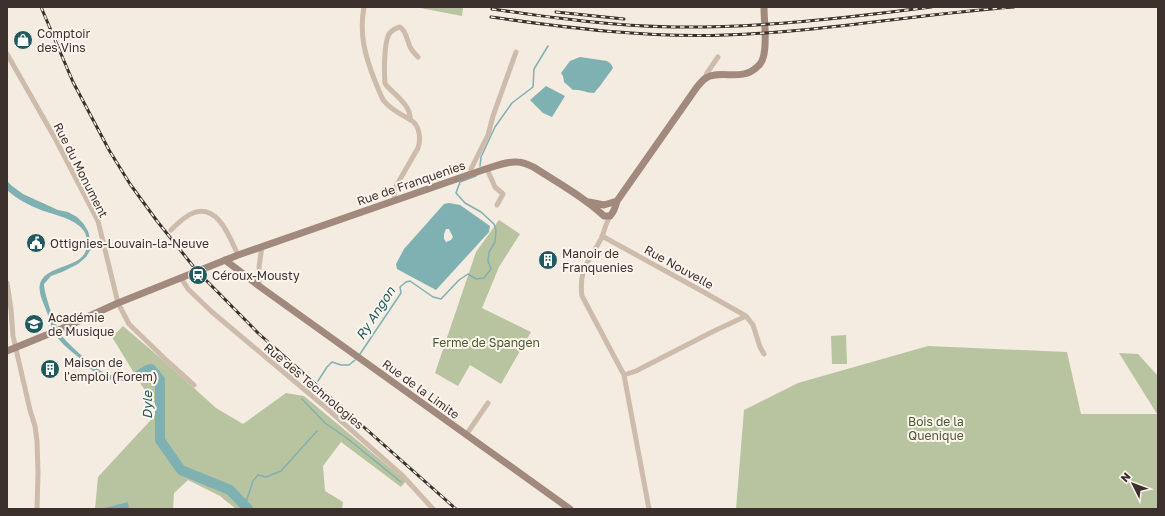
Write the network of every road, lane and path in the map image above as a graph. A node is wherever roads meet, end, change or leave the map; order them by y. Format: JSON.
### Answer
{"nodes":[{"id":1,"x":364,"y":7,"type":"edge"},
{"id":2,"x":764,"y":7,"type":"edge"},
{"id":3,"x":516,"y":52,"type":"dead end"},
{"id":4,"x":8,"y":56,"type":"edge"},
{"id":5,"x":418,"y":57,"type":"dead end"},
{"id":6,"x":718,"y":57,"type":"dead end"},
{"id":7,"x":705,"y":78,"type":"junction"},
{"id":8,"x":410,"y":120,"type":"junction"},
{"id":9,"x":487,"y":169,"type":"junction"},
{"id":10,"x":471,"y":174,"type":"junction"},
{"id":11,"x":396,"y":200,"type":"junction"},
{"id":12,"x":585,"y":201,"type":"junction"},
{"id":13,"x":497,"y":205,"type":"dead end"},
{"id":14,"x":609,"y":206,"type":"junction"},
{"id":15,"x":605,"y":215,"type":"junction"},
{"id":16,"x":171,"y":230,"type":"dead end"},
{"id":17,"x":602,"y":236,"type":"junction"},
{"id":18,"x":262,"y":246,"type":"junction"},
{"id":19,"x":238,"y":255,"type":"junction"},
{"id":20,"x":225,"y":260,"type":"junction"},
{"id":21,"x":181,"y":278,"type":"junction"},
{"id":22,"x":7,"y":283,"type":"edge"},
{"id":23,"x":259,"y":286,"type":"junction"},
{"id":24,"x":118,"y":303,"type":"junction"},
{"id":25,"x":746,"y":316,"type":"junction"},
{"id":26,"x":15,"y":347,"type":"junction"},
{"id":27,"x":7,"y":351,"type":"edge"},
{"id":28,"x":764,"y":354,"type":"dead end"},
{"id":29,"x":624,"y":375,"type":"junction"},
{"id":30,"x":194,"y":385,"type":"dead end"},
{"id":31,"x":488,"y":403,"type":"dead end"},
{"id":32,"x":466,"y":435,"type":"junction"},
{"id":33,"x":37,"y":509,"type":"edge"},
{"id":34,"x":433,"y":509,"type":"edge"},
{"id":35,"x":570,"y":509,"type":"edge"},
{"id":36,"x":649,"y":509,"type":"edge"}],
"edges":[{"from":1,"to":8,"type":"street"},
{"from":2,"to":7,"type":"street"},
{"from":3,"to":10,"type":"street"},
{"from":4,"to":24,"type":"street","name":"Rue du Monument"},
{"from":5,"to":8,"type":"street"},
{"from":6,"to":7,"type":"street"},
{"from":7,"to":14,"type":"street"},
{"from":8,"to":11,"type":"street"},
{"from":9,"to":10,"type":"street","name":"Rue de Franquenies"},
{"from":9,"to":12,"type":"street","name":"Rue de Franquenies"},
{"from":9,"to":13,"type":"street"},
{"from":10,"to":11,"type":"street","name":"Rue de Franquenies"},
{"from":11,"to":18,"type":"street","name":"Rue de Franquenies"},
{"from":12,"to":14,"type":"street","name":"Rue de Franquenies"},
{"from":12,"to":15,"type":"street","name":"Rue de Franquenies"},
{"from":14,"to":15,"type":"street"},
{"from":14,"to":15,"type":"street"},
{"from":15,"to":17,"type":"street"},
{"from":16,"to":19,"type":"street"},
{"from":17,"to":25,"type":"street","name":"Rue Nouvelle"},
{"from":17,"to":29,"type":"street"},
{"from":18,"to":19,"type":"street","name":"Rue de Franquenies"},
{"from":18,"to":23,"type":"street"},
{"from":19,"to":20,"type":"street","name":"Rue de Franquenies"},
{"from":20,"to":21,"type":"street","name":"Rue de Franquenies"},
{"from":20,"to":23,"type":"street","name":"Rue de la Limite"},
{"from":21,"to":24,"type":"street","name":"Rue de Franquenies"},
{"from":21,"to":34,"type":"street","name":"Rue des Technologies"},
{"from":22,"to":26,"type":"street"},
{"from":23,"to":32,"type":"street","name":"Rue de la Limite"},
{"from":24,"to":26,"type":"street","name":"Rue de Franquenies"},
{"from":24,"to":30,"type":"street","name":"Rue du Monument"},
{"from":25,"to":28,"type":"street"},
{"from":25,"to":29,"type":"street"},
{"from":26,"to":27,"type":"street","name":"Rue de Franquenies"},
{"from":26,"to":33,"type":"street"},
{"from":29,"to":36,"type":"street"},
{"from":31,"to":32,"type":"street"},
{"from":32,"to":35,"type":"street","name":"Rue de la Limite"}]}
